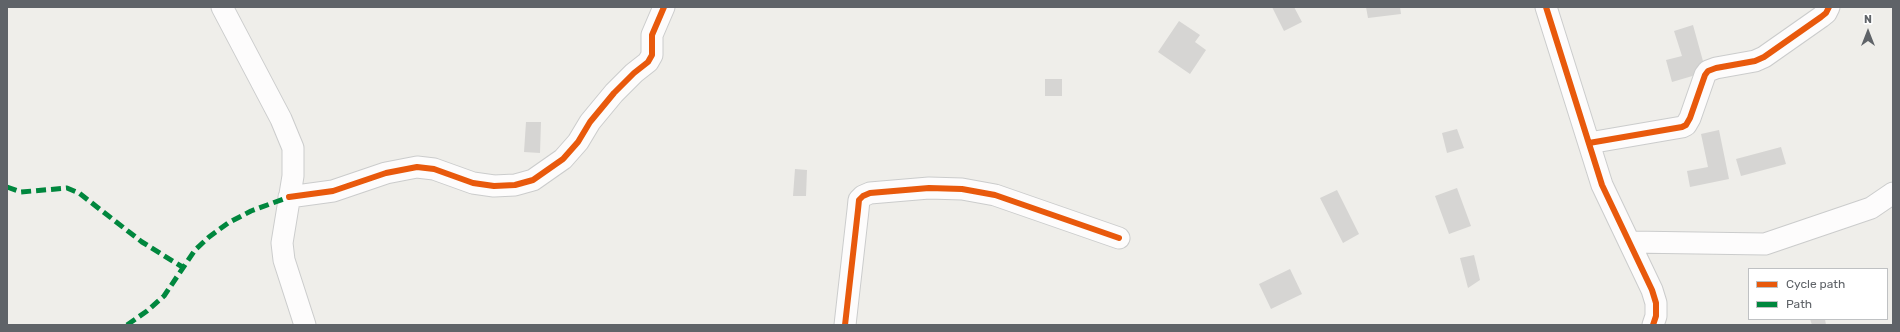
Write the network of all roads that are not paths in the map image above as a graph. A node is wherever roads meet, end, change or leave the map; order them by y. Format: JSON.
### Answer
{"nodes":[{"id":1,"x":222,"y":7,"type":"edge"},
{"id":2,"x":664,"y":7,"type":"edge"},
{"id":3,"x":1546,"y":7,"type":"edge"},
{"id":4,"x":1829,"y":7,"type":"edge"},
{"id":5,"x":1589,"y":142,"type":"junction"},
{"id":6,"x":1893,"y":193,"type":"edge"},
{"id":7,"x":289,"y":197,"type":"junction"},
{"id":8,"x":1119,"y":238,"type":"dead end"},
{"id":9,"x":1630,"y":242,"type":"junction"},
{"id":10,"x":305,"y":325,"type":"edge"},
{"id":11,"x":845,"y":325,"type":"edge"},
{"id":12,"x":1653,"y":325,"type":"edge"}],
"edges":[{"from":1,"to":7,"type":"street"},
{"from":2,"to":7,"type":"street"},
{"from":3,"to":5,"type":"street"},
{"from":4,"to":5,"type":"street"},
{"from":5,"to":9,"type":"street"},
{"from":6,"to":9,"type":"street"},
{"from":7,"to":10,"type":"street"},
{"from":8,"to":11,"type":"street"},
{"from":9,"to":12,"type":"street"}]}
